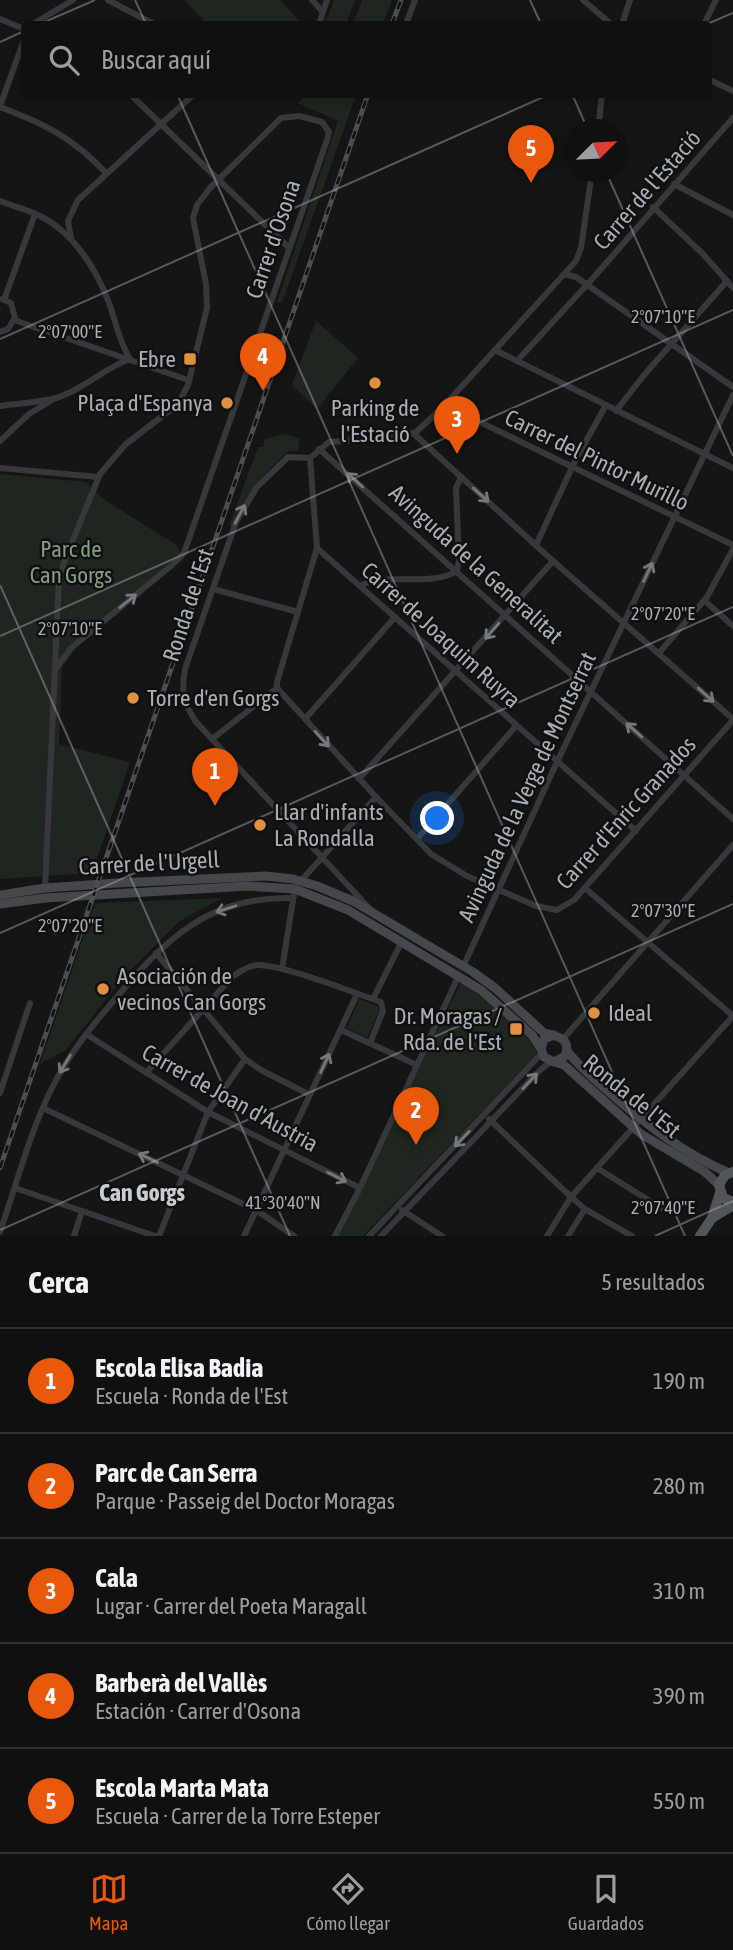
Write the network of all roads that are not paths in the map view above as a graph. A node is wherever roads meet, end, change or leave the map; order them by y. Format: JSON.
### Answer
{"nodes":[{"id":1,"x":73,"y":0,"type":"edge"},
{"id":2,"x":108,"y":0,"type":"edge"},
{"id":3,"x":312,"y":0,"type":"edge"},
{"id":4,"x":327,"y":0,"type":"edge"},
{"id":5,"x":415,"y":0,"type":"edge"},
{"id":6,"x":583,"y":0,"type":"edge"},
{"id":7,"x":631,"y":0,"type":"edge"},
{"id":8,"x":716,"y":0,"type":"edge"},
{"id":9,"x":323,"y":12,"type":"junction"},
{"id":10,"x":0,"y":19,"type":"edge"},
{"id":11,"x":38,"y":21,"type":"edge"},
{"id":12,"x":148,"y":21,"type":"edge"},
{"id":13,"x":320,"y":21,"type":"edge"},
{"id":14,"x":407,"y":21,"type":"edge"},
{"id":15,"x":608,"y":21,"type":"edge"},
{"id":16,"x":623,"y":21,"type":"edge"},
{"id":17,"x":706,"y":21,"type":"edge"},
{"id":18,"x":21,"y":28,"type":"edge"},
{"id":19,"x":21,"y":48,"type":"edge"},
{"id":20,"x":712,"y":80,"type":"edge"},
{"id":21,"x":733,"y":90,"type":"edge"},
{"id":22,"x":134,"y":98,"type":"edge"},
{"id":23,"x":189,"y":98,"type":"edge"},
{"id":24,"x":602,"y":98,"type":"edge"},
{"id":25,"x":0,"y":106,"type":"edge"},
{"id":26,"x":733,"y":118,"type":"edge"},
{"id":27,"x":599,"y":119,"type":"edge"},
{"id":28,"x":160,"y":124,"type":"junction"},
{"id":29,"x":106,"y":173,"type":"junction"},
{"id":30,"x":219,"y":180,"type":"junction"},
{"id":31,"x":591,"y":182,"type":"edge"},
{"id":32,"x":674,"y":184,"type":"junction"},
{"id":33,"x":0,"y":201,"type":"edge"},
{"id":34,"x":653,"y":207,"type":"junction"},
{"id":35,"x":35,"y":214,"type":"junction"},
{"id":36,"x":733,"y":215,"type":"edge"},
{"id":37,"x":71,"y":240,"type":"junction"},
{"id":38,"x":289,"y":248,"type":"junction"},
{"id":39,"x":564,"y":274,"type":"junction"},
{"id":40,"x":727,"y":281,"type":"junction"},
{"id":41,"x":586,"y":285,"type":"junction"},
{"id":42,"x":733,"y":288,"type":"edge"},
{"id":43,"x":2,"y":299,"type":"edge"},
{"id":44,"x":14,"y":320,"type":"junction"},
{"id":45,"x":0,"y":332,"type":"edge"},
{"id":46,"x":672,"y":344,"type":"junction"},
{"id":47,"x":495,"y":350,"type":"junction"},
{"id":48,"x":130,"y":359,"type":"junction"},
{"id":49,"x":517,"y":361,"type":"junction"},
{"id":50,"x":188,"y":380,"type":"junction"},
{"id":51,"x":733,"y":387,"type":"edge"},
{"id":52,"x":733,"y":395,"type":"edge"},
{"id":53,"x":56,"y":397,"type":"junction"},
{"id":54,"x":445,"y":405,"type":"junction"},
{"id":55,"x":606,"y":405,"type":"junction"},
{"id":56,"x":0,"y":406,"type":"edge"},
{"id":57,"x":617,"y":411,"type":"junction"},
{"id":58,"x":413,"y":433,"type":"junction"},
{"id":59,"x":0,"y":441,"type":"edge"},
{"id":60,"x":319,"y":449,"type":"junction"},
{"id":61,"x":704,"y":454,"type":"junction"},
{"id":62,"x":310,"y":458,"type":"junction"},
{"id":63,"x":573,"y":467,"type":"junction"},
{"id":64,"x":0,"y":468,"type":"edge"},
{"id":65,"x":733,"y":468,"type":"edge"},
{"id":66,"x":98,"y":477,"type":"junction"},
{"id":67,"x":461,"y":477,"type":"junction"},
{"id":68,"x":675,"y":516,"type":"junction"},
{"id":69,"x":536,"y":545,"type":"junction"},
{"id":70,"x":733,"y":547,"type":"edge"},
{"id":71,"x":317,"y":548,"type":"junction"},
{"id":72,"x":553,"y":561,"type":"junction"},
{"id":73,"x":457,"y":571,"type":"junction"},
{"id":74,"x":360,"y":586,"type":"junction"},
{"id":75,"x":214,"y":589,"type":"junction"},
{"id":76,"x":705,"y":601,"type":"junction"},
{"id":77,"x":298,"y":612,"type":"junction"},
{"id":78,"x":506,"y":615,"type":"junction"},
{"id":79,"x":395,"y":617,"type":"junction"},
{"id":80,"x":624,"y":622,"type":"junction"},
{"id":81,"x":733,"y":626,"type":"edge"},
{"id":82,"x":56,"y":633,"type":"junction"},
{"id":83,"x":75,"y":644,"type":"junction"},
{"id":84,"x":659,"y":653,"type":"junction"},
{"id":85,"x":55,"y":670,"type":"junction"},
{"id":86,"x":456,"y":671,"type":"junction"},
{"id":87,"x":277,"y":688,"type":"junction"},
{"id":88,"x":591,"y":691,"type":"junction"},
{"id":89,"x":304,"y":719,"type":"junction"},
{"id":90,"x":733,"y":720,"type":"edge"},
{"id":91,"x":516,"y":726,"type":"junction"},
{"id":92,"x":212,"y":739,"type":"junction"},
{"id":93,"x":557,"y":762,"type":"junction"},
{"id":94,"x":685,"y":775,"type":"junction"},
{"id":95,"x":359,"y":779,"type":"junction"},
{"id":96,"x":376,"y":797,"type":"junction"},
{"id":97,"x":733,"y":819,"type":"edge"},
{"id":98,"x":636,"y":831,"type":"junction"},
{"id":99,"x":417,"y":839,"type":"junction"},
{"id":100,"x":733,"y":845,"type":"edge"},
{"id":101,"x":323,"y":858,"type":"junction"},
{"id":102,"x":585,"y":888,"type":"junction"},
{"id":103,"x":296,"y":889,"type":"junction"},
{"id":104,"x":497,"y":890,"type":"junction"},
{"id":105,"x":45,"y":893,"type":"junction"},
{"id":106,"x":0,"y":895,"type":"edge"},
{"id":107,"x":0,"y":904,"type":"edge"},
{"id":108,"x":376,"y":915,"type":"junction"},
{"id":109,"x":402,"y":942,"type":"junction"},
{"id":110,"x":649,"y":942,"type":"junction"},
{"id":111,"x":156,"y":953,"type":"junction"},
{"id":112,"x":282,"y":969,"type":"junction"},
{"id":113,"x":461,"y":971,"type":"junction"},
{"id":114,"x":357,"y":994,"type":"junction"},
{"id":115,"x":373,"y":999,"type":"junction"},
{"id":116,"x":30,"y":1003,"type":"dead end"},
{"id":117,"x":205,"y":1008,"type":"junction"},
{"id":118,"x":733,"y":1016,"type":"edge"},
{"id":119,"x":341,"y":1030,"type":"junction"},
{"id":120,"x":86,"y":1034,"type":"junction"},
{"id":121,"x":559,"y":1037,"type":"junction"},
{"id":122,"x":370,"y":1043,"type":"junction"},
{"id":123,"x":541,"y":1051,"type":"junction"},
{"id":124,"x":567,"y":1051,"type":"junction"},
{"id":125,"x":245,"y":1059,"type":"junction"},
{"id":126,"x":554,"y":1061,"type":"junction"},
{"id":127,"x":417,"y":1065,"type":"junction"},
{"id":128,"x":146,"y":1073,"type":"junction"},
{"id":129,"x":0,"y":1093,"type":"edge"},
{"id":130,"x":310,"y":1095,"type":"junction"},
{"id":131,"x":43,"y":1108,"type":"junction"},
{"id":132,"x":208,"y":1112,"type":"junction"},
{"id":133,"x":485,"y":1115,"type":"junction"},
{"id":134,"x":641,"y":1119,"type":"junction"},
{"id":135,"x":491,"y":1121,"type":"junction"},
{"id":136,"x":635,"y":1128,"type":"junction"},
{"id":137,"x":284,"y":1150,"type":"junction"},
{"id":138,"x":597,"y":1168,"type":"junction"},
{"id":139,"x":732,"y":1172,"type":"edge"},
{"id":140,"x":183,"y":1175,"type":"junction"},
{"id":141,"x":15,"y":1188,"type":"junction"},
{"id":142,"x":360,"y":1188,"type":"junction"},
{"id":143,"x":720,"y":1189,"type":"junction"},
{"id":144,"x":571,"y":1198,"type":"junction"},
{"id":145,"x":733,"y":1204,"type":"edge"},
{"id":146,"x":398,"y":1206,"type":"junction"},
{"id":147,"x":661,"y":1208,"type":"dead end"},
{"id":148,"x":585,"y":1209,"type":"junction"},
{"id":149,"x":256,"y":1210,"type":"junction"},
{"id":150,"x":82,"y":1211,"type":"junction"},
{"id":151,"x":404,"y":1212,"type":"junction"},
{"id":152,"x":712,"y":1218,"type":"junction"},
{"id":153,"x":0,"y":1232,"type":"edge"},
{"id":154,"x":140,"y":1234,"type":"edge"},
{"id":155,"x":704,"y":1234,"type":"edge"},
{"id":156,"x":74,"y":1236,"type":"edge"},
{"id":157,"x":157,"y":1236,"type":"edge"},
{"id":158,"x":244,"y":1236,"type":"edge"},
{"id":159,"x":294,"y":1236,"type":"edge"},
{"id":160,"x":335,"y":1236,"type":"edge"},
{"id":161,"x":369,"y":1236,"type":"edge"},
{"id":162,"x":381,"y":1236,"type":"edge"},
{"id":163,"x":442,"y":1236,"type":"edge"},
{"id":164,"x":547,"y":1236,"type":"edge"},
{"id":165,"x":568,"y":1236,"type":"edge"},
{"id":166,"x":632,"y":1236,"type":"edge"}],
"edges":[{"from":1,"to":11,"type":"street"},
{"from":2,"to":12,"type":"street"},
{"from":3,"to":9,"type":"street"},
{"from":4,"to":9,"type":"street"},
{"from":5,"to":14,"type":"street"},
{"from":6,"to":15,"type":"street"},
{"from":7,"to":16,"type":"street"},
{"from":8,"to":17,"type":"street"},
{"from":9,"to":13,"type":"street"},
{"from":10,"to":18,"type":"street"},
{"from":19,"to":25,"type":"street"},
{"from":20,"to":21,"type":"street"},
{"from":22,"to":28,"type":"street"},
{"from":23,"to":28,"type":"street"},
{"from":24,"to":27,"type":"street"},
{"from":25,"to":29,"type":"street"},
{"from":26,"to":32,"type":"street","name":"Carrer de l'Estació"},
{"from":28,"to":29,"type":"street"},
{"from":28,"to":30,"type":"street"},
{"from":29,"to":37,"type":"street"},
{"from":30,"to":38,"type":"street"},
{"from":30,"to":38,"type":"street","name":"Carrer d'Osona"},
{"from":30,"to":50,"type":"street"},
{"from":31,"to":39,"type":"street"},
{"from":32,"to":34,"type":"street","name":"Carrer de l'Estació"},
{"from":32,"to":36,"type":"street"},
{"from":33,"to":35,"type":"street"},
{"from":34,"to":40,"type":"street"},
{"from":34,"to":41,"type":"street","name":"Carrer de l'Estació"},
{"from":35,"to":37,"type":"street"},
{"from":35,"to":43,"type":"street"},
{"from":37,"to":48,"type":"street"},
{"from":83,"to":38,"type":"street","name":"Carrer d'Osona","one_way":true},
{"from":39,"to":41,"type":"street"},
{"from":39,"to":47,"type":"street"},
{"from":40,"to":42,"type":"street"},
{"from":40,"to":46,"type":"street"},
{"from":41,"to":46,"type":"street"},
{"from":41,"to":49,"type":"street","name":"Carrer de l'Estació"},
{"from":43,"to":44,"type":"street"},
{"from":44,"to":45,"type":"street"},
{"from":44,"to":48,"type":"street"},
{"from":46,"to":51,"type":"street"},
{"from":46,"to":57,"type":"street"},
{"from":47,"to":49,"type":"street"},
{"from":47,"to":54,"type":"street"},
{"from":48,"to":50,"type":"street"},
{"from":48,"to":53,"type":"street"},
{"from":49,"to":55,"type":"street"},
{"from":50,"to":66,"type":"street"},
{"from":52,"to":61,"type":"street","name":"Avinguda de la Verge de Montserrat"},
{"from":53,"to":56,"type":"street"},
{"from":53,"to":59,"type":"street"},
{"from":54,"to":58,"type":"street"},
{"from":54,"to":63,"type":"street","name":"Carrer del Pintor Murillo"},
{"from":55,"to":57,"type":"street"},
{"from":55,"to":63,"type":"street"},
{"from":57,"to":61,"type":"street"},
{"from":58,"to":60,"type":"street"},
{"from":58,"to":67,"type":"street"},
{"from":60,"to":62,"type":"street"},
{"from":73,"to":60,"type":"street","name":"Avinguda de la Generalitat","one_way":true},
{"from":61,"to":65,"type":"street"},
{"from":61,"to":68,"type":"street","name":"Avinguda de la Verge de Montserrat"},
{"from":62,"to":71,"type":"street"},
{"from":75,"to":62,"type":"street","name":"Ronda de l'Est","one_way":true},
{"from":63,"to":68,"type":"street","name":"Carrer del Pintor Murillo"},
{"from":63,"to":69,"type":"street"},
{"from":64,"to":66,"type":"street"},
{"from":66,"to":82,"type":"street"},
{"from":67,"to":69,"type":"street","one_way":true},
{"from":67,"to":73,"type":"street"},
{"from":68,"to":70,"type":"street","name":"Carrer del Pintor Murillo"},
{"from":80,"to":68,"type":"street","name":"Avinguda de la Verge de Montserrat","one_way":true},
{"from":69,"to":72,"type":"street"},
{"from":70,"to":76,"type":"street"},
{"from":71,"to":74,"type":"street","name":"Carrer de Joaquim Ruyra"},
{"from":71,"to":77,"type":"street"},
{"from":72,"to":78,"type":"street"},
{"from":72,"to":80,"type":"street"},
{"from":73,"to":74,"type":"street"},
{"from":73,"to":78,"type":"street","name":"Avinguda de la Generalitat"},
{"from":74,"to":79,"type":"street","name":"Carrer de Joaquim Ruyra"},
{"from":75,"to":77,"type":"street"},
{"from":75,"to":92,"type":"street","name":"Ronda de l'Est"},
{"from":76,"to":81,"type":"street"},
{"from":76,"to":84,"type":"street"},
{"from":77,"to":87,"type":"street"},
{"from":78,"to":86,"type":"street","one_way":true},
{"from":78,"to":88,"type":"street","name":"Avinguda de la Generalitat"},
{"from":79,"to":86,"type":"street","name":"Carrer de Joaquim Ruyra"},
{"from":79,"to":89,"type":"street"},
{"from":80,"to":84,"type":"street"},
{"from":80,"to":88,"type":"street","name":"Avinguda de la Verge de Montserrat"},
{"from":82,"to":83,"type":"street"},
{"from":82,"to":85,"type":"street"},
{"from":83,"to":85,"type":"street","name":"Carrer d'Osona"},
{"from":84,"to":90,"type":"street","one_way":true},
{"from":85,"to":105,"type":"street"},
{"from":86,"to":91,"type":"street","name":"Carrer de Joaquim Ruyra"},
{"from":86,"to":95,"type":"street"},
{"from":87,"to":89,"type":"street"},
{"from":87,"to":92,"type":"street"},
{"from":88,"to":93,"type":"street","name":"Avinguda de la Verge de Montserrat"},
{"from":94,"to":88,"type":"street","name":"Avinguda de la Generalitat","one_way":true},
{"from":89,"to":95,"type":"street","one_way":true},
{"from":90,"to":94,"type":"street","name":"Carrer d'Enric Granados"},
{"from":91,"to":93,"type":"street","name":"Carrer de Joaquim Ruyra"},
{"from":91,"to":99,"type":"street"},
{"from":92,"to":101,"type":"street","name":"Ronda de l'Est"},
{"from":93,"to":98,"type":"street","name":"Carrer de Joaquim Ruyra"},
{"from":93,"to":104,"type":"street","name":"Avinguda de la Verge de Montserrat"},
{"from":94,"to":97,"type":"street","name":"Avinguda de la Generalitat"},
{"from":94,"to":98,"type":"street","name":"Carrer d'Enric Granados"},
{"from":95,"to":96,"type":"street"},
{"from":96,"to":99,"type":"street"},
{"from":96,"to":101,"type":"street"},
{"from":98,"to":102,"type":"street","name":"Carrer d'Enric Granados"},
{"from":99,"to":104,"type":"street"},
{"from":100,"to":110,"type":"street"},
{"from":101,"to":103,"type":"street"},
{"from":101,"to":108,"type":"street","name":"Ronda de l'Est"},
{"from":102,"to":104,"type":"street","name":"Carrer d'Enric Granados"},
{"from":102,"to":110,"type":"street"},
{"from":103,"to":105,"type":"street","name":"Carrer de l'Urgell"},
{"from":103,"to":108,"type":"street","name":"Ronda de l'Est"},
{"from":103,"to":109,"type":"street","name":"Ronda de l'Est"},
{"from":103,"to":111,"type":"street","one_way":true},
{"from":103,"to":112,"type":"street"},
{"from":104,"to":113,"type":"street","name":"Avinguda de la Verge de Montserrat"},
{"from":105,"to":106,"type":"street","name":"Carrer de l'Urgell"},
{"from":105,"to":107,"type":"street","name":"Carrer de l'Urgell"},
{"from":108,"to":113,"type":"street","name":"Ronda de l'Est"},
{"from":109,"to":113,"type":"street","name":"Ronda de l'Est"},
{"from":109,"to":115,"type":"street"},
{"from":110,"to":118,"type":"street"},
{"from":110,"to":121,"type":"street"},
{"from":111,"to":117,"type":"street"},
{"from":111,"to":120,"type":"street"},
{"from":112,"to":114,"type":"street"},
{"from":112,"to":117,"type":"street"},
{"from":113,"to":121,"type":"street","name":"Ronda de l'Est"},
{"from":113,"to":123,"type":"street","name":"Ronda de l'Est"},
{"from":113,"to":127,"type":"street","name":"Avinguda de la Verge de Montserrat"},
{"from":114,"to":115,"type":"street"},
{"from":114,"to":119,"type":"street"},
{"from":115,"to":122,"type":"street"},
{"from":116,"to":129,"type":"street"},
{"from":117,"to":125,"type":"street"},
{"from":117,"to":128,"type":"street"},
{"from":118,"to":134,"type":"street"},
{"from":119,"to":122,"type":"street"},
{"from":130,"to":119,"type":"street","one_way":true},
{"from":120,"to":128,"type":"street","name":"Carrer de Joan d'Austria"},
{"from":120,"to":131,"type":"street","one_way":true},
{"from":121,"to":123,"type":"street"},
{"from":121,"to":124,"type":"street"},
{"from":122,"to":127,"type":"street"},
{"from":123,"to":126,"type":"street"},
{"from":123,"to":133,"type":"street"},
{"from":124,"to":126,"type":"street"},
{"from":124,"to":134,"type":"street","name":"Ronda de l'Est"},
{"from":125,"to":130,"type":"street"},
{"from":125,"to":132,"type":"street"},
{"from":135,"to":126,"type":"street","one_way":true},
{"from":126,"to":136,"type":"street","name":"Ronda de l'Est"},
{"from":127,"to":142,"type":"street","name":"Avinguda de la Verge de Montserrat"},
{"from":128,"to":132,"type":"street","name":"Carrer de Joan d'Austria"},
{"from":130,"to":137,"type":"street"},
{"from":140,"to":131,"type":"street","one_way":true},
{"from":131,"to":141,"type":"street"},
{"from":132,"to":137,"type":"street","name":"Carrer de Joan d'Austria"},
{"from":132,"to":140,"type":"street"},
{"from":133,"to":135,"type":"street"},
{"from":133,"to":146,"type":"street","one_way":true},
{"from":134,"to":136,"type":"street"},
{"from":134,"to":139,"type":"street","name":"Ronda de l'Est"},
{"from":135,"to":144,"type":"street"},
{"from":135,"to":151,"type":"street"},
{"from":136,"to":138,"type":"street"},
{"from":136,"to":143,"type":"street","name":"Ronda de l'Est"},
{"from":137,"to":142,"type":"street","name":"Carrer de Joan d'Austria","one_way":true},
{"from":137,"to":149,"type":"street"},
{"from":138,"to":144,"type":"street"},
{"from":138,"to":147,"type":"street"},
{"from":139,"to":143,"type":"main road"},
{"from":140,"to":149,"type":"street"},
{"from":140,"to":157,"type":"street"},
{"from":141,"to":150,"type":"street"},
{"from":141,"to":153,"type":"street"},
{"from":142,"to":160,"type":"street","name":"Avinguda de la Verge de Montserrat"},
{"from":143,"to":145,"type":"main road"},
{"from":143,"to":152,"type":"main road"},
{"from":144,"to":148,"type":"street"},
{"from":144,"to":164,"type":"street"},
{"from":145,"to":152,"type":"main road"},
{"from":146,"to":151,"type":"street"},
{"from":146,"to":161,"type":"street"},
{"from":148,"to":165,"type":"street"},
{"from":148,"to":166,"type":"street"},
{"from":149,"to":158,"type":"street"},
{"from":149,"to":159,"type":"street"},
{"from":150,"to":154,"type":"street"},
{"from":150,"to":156,"type":"street"},
{"from":151,"to":162,"type":"street"},
{"from":151,"to":163,"type":"street"},
{"from":152,"to":155,"type":"main road"},
{"from":154,"to":157,"type":"street"}]}
